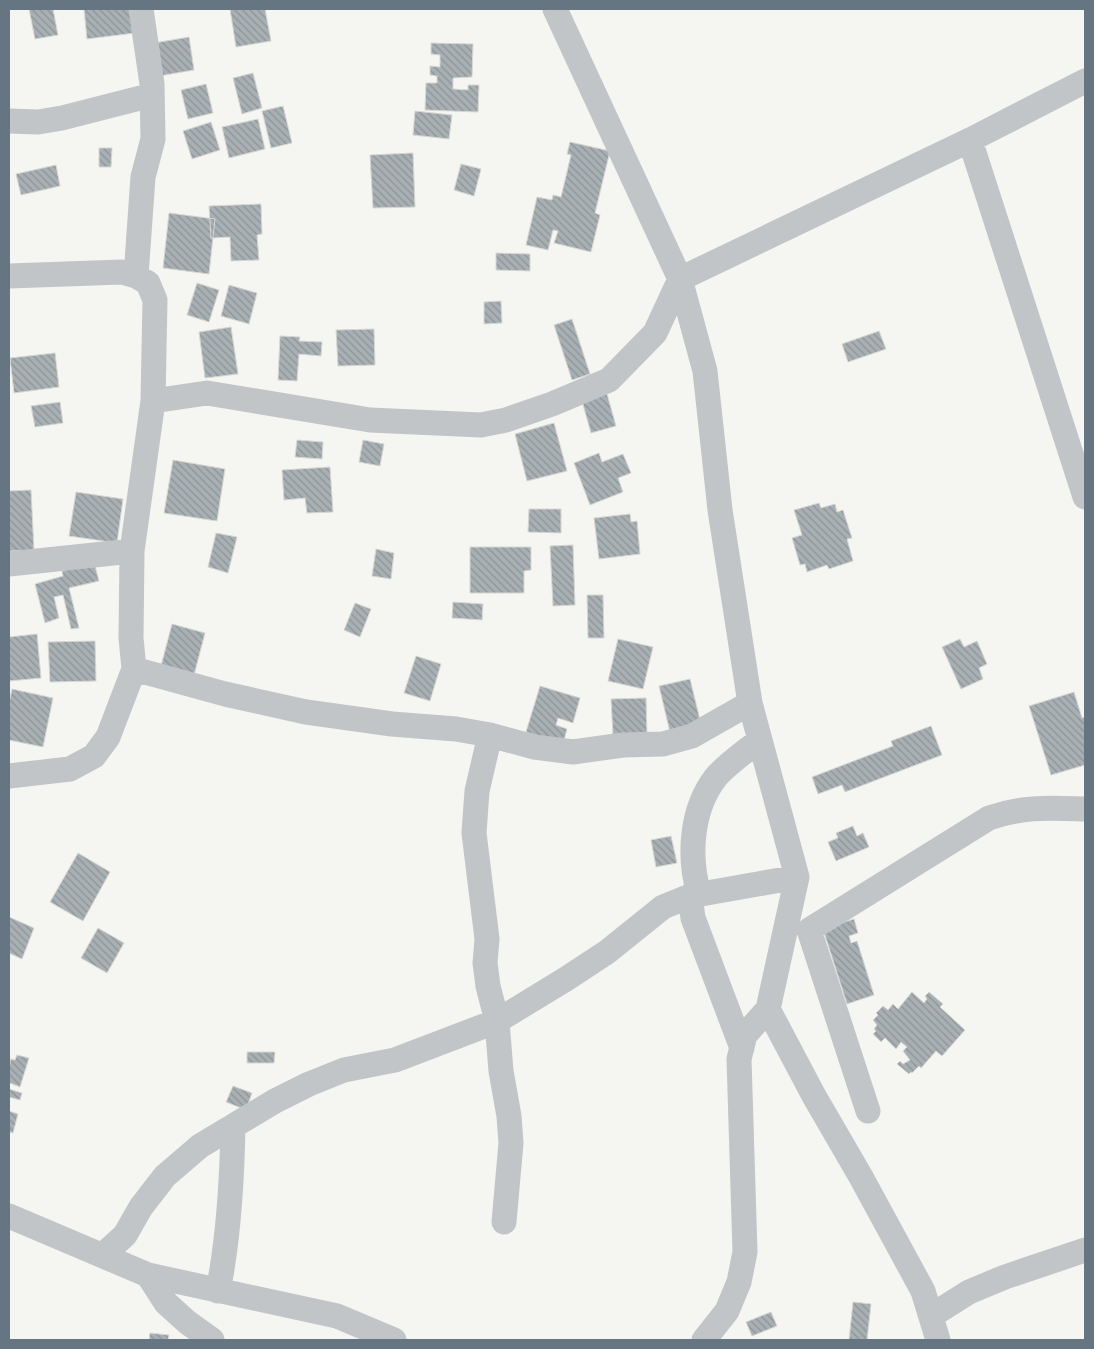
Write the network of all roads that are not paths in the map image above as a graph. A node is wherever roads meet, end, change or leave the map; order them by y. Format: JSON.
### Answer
{"nodes":[{"id":1,"x":141,"y":9,"type":"edge"},
{"id":2,"x":554,"y":9,"type":"edge"},
{"id":3,"x":1085,"y":81,"type":"edge"},
{"id":4,"x":152,"y":96,"type":"junction"},
{"id":5,"x":9,"y":121,"type":"edge"},
{"id":6,"x":970,"y":140,"type":"junction"},
{"id":7,"x":9,"y":276,"type":"edge"},
{"id":8,"x":136,"y":276,"type":"junction"},
{"id":9,"x":680,"y":279,"type":"junction"},
{"id":10,"x":153,"y":401,"type":"junction"},
{"id":11,"x":1085,"y":497,"type":"edge"},
{"id":12,"x":132,"y":551,"type":"junction"},
{"id":13,"x":9,"y":564,"type":"edge"},
{"id":14,"x":134,"y":669,"type":"junction"},
{"id":15,"x":750,"y":703,"type":"junction"},
{"id":16,"x":490,"y":735,"type":"junction"},
{"id":17,"x":760,"y":740,"type":"junction"},
{"id":18,"x":9,"y":776,"type":"edge"},
{"id":19,"x":1085,"y":809,"type":"edge"},
{"id":20,"x":797,"y":877,"type":"junction"},
{"id":21,"x":694,"y":895,"type":"junction"},
{"id":22,"x":768,"y":1009,"type":"junction"},
{"id":23,"x":497,"y":1021,"type":"junction"},
{"id":24,"x":742,"y":1048,"type":"junction"},
{"id":25,"x":868,"y":1111,"type":"dead end"},
{"id":26,"x":233,"y":1126,"type":"junction"},
{"id":27,"x":9,"y":1216,"type":"edge"},
{"id":28,"x":504,"y":1222,"type":"dead end"},
{"id":29,"x":1085,"y":1250,"type":"edge"},
{"id":30,"x":104,"y":1255,"type":"junction"},
{"id":31,"x":148,"y":1275,"type":"junction"},
{"id":32,"x":218,"y":1291,"type":"junction"},
{"id":33,"x":931,"y":1316,"type":"junction"},
{"id":34,"x":212,"y":1340,"type":"edge"},
{"id":35,"x":394,"y":1340,"type":"edge"},
{"id":36,"x":704,"y":1340,"type":"edge"},
{"id":37,"x":938,"y":1340,"type":"edge"}],
"edges":[{"from":1,"to":4,"type":"street"},
{"from":2,"to":9,"type":"street"},
{"from":3,"to":6,"type":"street"},
{"from":4,"to":5,"type":"street"},
{"from":4,"to":8,"type":"street"},
{"from":6,"to":9,"type":"street"},
{"from":6,"to":11,"type":"street"},
{"from":7,"to":8,"type":"street"},
{"from":8,"to":10,"type":"street"},
{"from":9,"to":10,"type":"street"},
{"from":9,"to":15,"type":"street"},
{"from":10,"to":12,"type":"street"},
{"from":12,"to":13,"type":"street"},
{"from":12,"to":14,"type":"street"},
{"from":14,"to":16,"type":"street"},
{"from":14,"to":18,"type":"street"},
{"from":15,"to":16,"type":"street"},
{"from":15,"to":17,"type":"street"},
{"from":16,"to":23,"type":"street"},
{"from":17,"to":20,"type":"street"},
{"from":17,"to":21,"type":"street"},
{"from":19,"to":25,"type":"street"},
{"from":20,"to":21,"type":"street"},
{"from":20,"to":22,"type":"street"},
{"from":21,"to":23,"type":"street"},
{"from":21,"to":24,"type":"street"},
{"from":22,"to":24,"type":"street"},
{"from":22,"to":33,"type":"street"},
{"from":23,"to":26,"type":"street"},
{"from":23,"to":28,"type":"street"},
{"from":24,"to":36,"type":"street"},
{"from":26,"to":30,"type":"street"},
{"from":26,"to":32,"type":"street"},
{"from":27,"to":30,"type":"street"},
{"from":29,"to":33,"type":"street"},
{"from":30,"to":31,"type":"street"},
{"from":31,"to":32,"type":"street"},
{"from":31,"to":34,"type":"street"},
{"from":32,"to":35,"type":"street"},
{"from":33,"to":37,"type":"street"}]}
